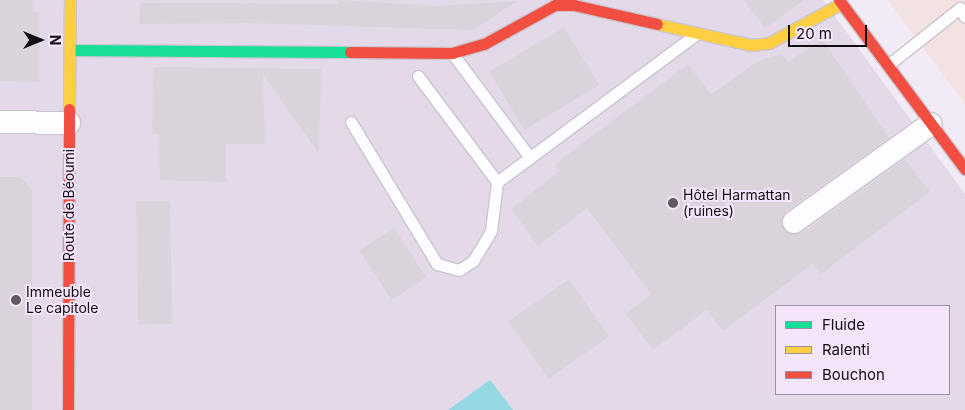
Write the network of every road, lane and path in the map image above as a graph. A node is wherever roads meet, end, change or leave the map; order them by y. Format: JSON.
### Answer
{"nodes":[{"id":1,"x":70,"y":0,"type":"edge"},
{"id":2,"x":840,"y":2,"type":"edge"},
{"id":3,"x":965,"y":17,"type":"edge"},
{"id":4,"x":696,"y":34,"type":"junction"},
{"id":5,"x":70,"y":50,"type":"junction"},
{"id":6,"x":452,"y":53,"type":"junction"},
{"id":7,"x":886,"y":66,"type":"junction"},
{"id":8,"x":418,"y":76,"type":"dead end"},
{"id":9,"x":0,"y":122,"type":"edge"},
{"id":10,"x":351,"y":122,"type":"dead end"},
{"id":11,"x":69,"y":123,"type":"junction"},
{"id":12,"x":930,"y":124,"type":"junction"},
{"id":13,"x":528,"y":155,"type":"junction"},
{"id":14,"x":965,"y":168,"type":"edge"},
{"id":15,"x":497,"y":182,"type":"junction"},
{"id":16,"x":794,"y":222,"type":"dead end"},
{"id":17,"x":68,"y":410,"type":"edge"}],
"edges":[{"from":1,"to":5,"type":"street","name":"Route de Béoumi"},
{"from":2,"to":4,"type":"street"},
{"from":2,"to":7,"type":"street"},
{"from":3,"to":7,"type":"lane"},
{"from":4,"to":6,"type":"street"},
{"from":4,"to":13,"type":"lane"},
{"from":5,"to":6,"type":"street"},
{"from":5,"to":11,"type":"street","name":"Route de Béoumi"},
{"from":6,"to":13,"type":"lane"},
{"from":7,"to":12,"type":"street"},
{"from":8,"to":15,"type":"lane"},
{"from":9,"to":11,"type":"street"},
{"from":10,"to":15,"type":"lane"},
{"from":11,"to":17,"type":"street","name":"Route de Béoumi"},
{"from":12,"to":14,"type":"street"},
{"from":12,"to":16,"type":"street"},
{"from":13,"to":15,"type":"lane"}]}
